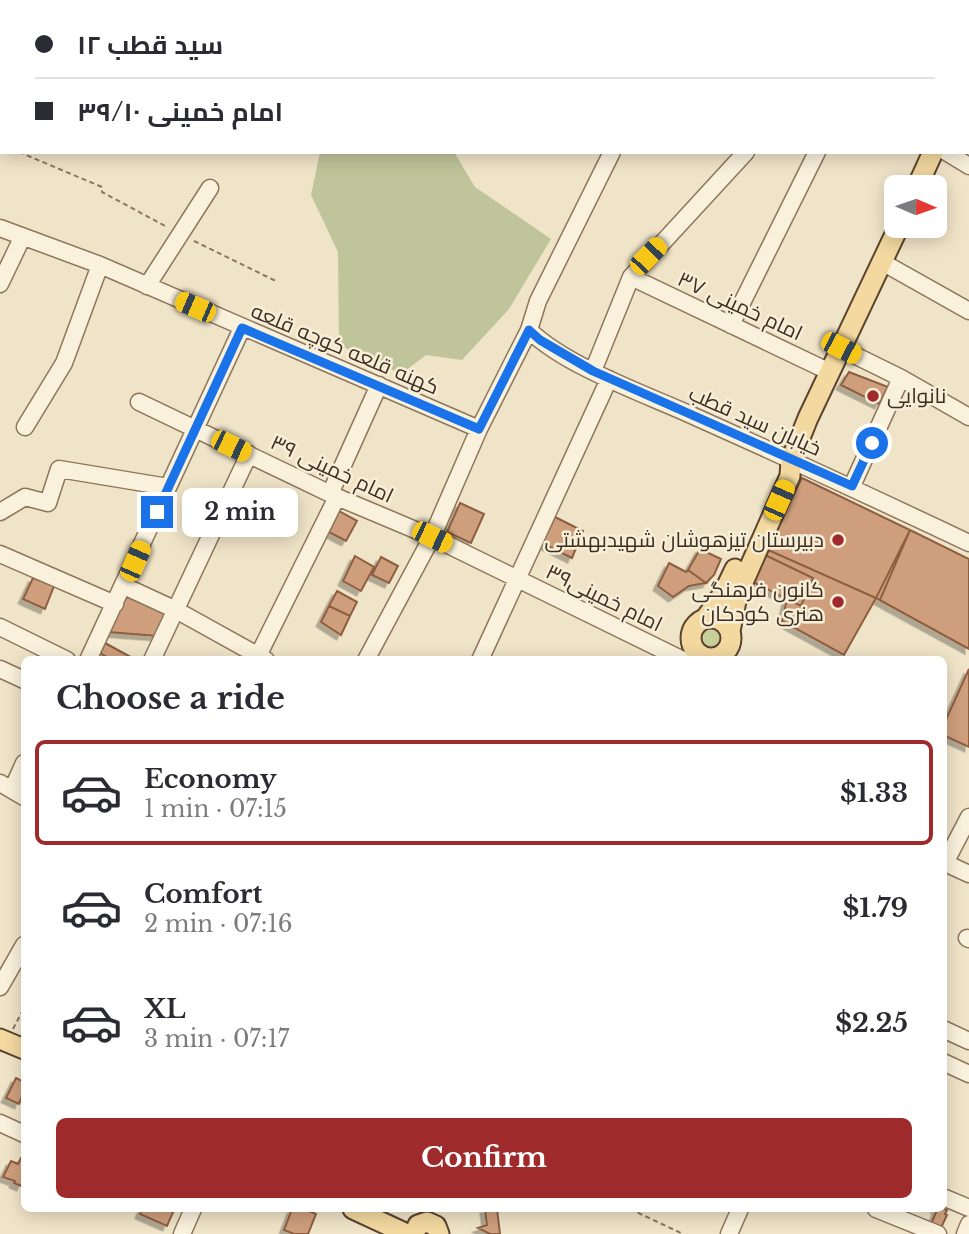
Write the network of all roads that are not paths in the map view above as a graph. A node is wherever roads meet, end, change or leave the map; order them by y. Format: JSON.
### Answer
{"nodes":[{"id":1,"x":611,"y":154,"type":"edge"},
{"id":2,"x":744,"y":154,"type":"edge"},
{"id":3,"x":816,"y":154,"type":"edge"},
{"id":4,"x":932,"y":154,"type":"edge"},
{"id":5,"x":949,"y":154,"type":"edge"},
{"id":6,"x":969,"y":166,"type":"edge"},
{"id":7,"x":922,"y":175,"type":"edge"},
{"id":8,"x":210,"y":188,"type":"dead end"},
{"id":9,"x":0,"y":228,"type":"edge"},
{"id":10,"x":22,"y":238,"type":"junction"},
{"id":11,"x":893,"y":238,"type":"edge"},
{"id":12,"x":882,"y":262,"type":"junction"},
{"id":13,"x":100,"y":265,"type":"junction"},
{"id":14,"x":631,"y":277,"type":"junction"},
{"id":15,"x":0,"y":284,"type":"edge"},
{"id":16,"x":147,"y":286,"type":"junction"},
{"id":17,"x":969,"y":311,"type":"edge"},
{"id":18,"x":730,"y":325,"type":"junction"},
{"id":19,"x":242,"y":328,"type":"junction"},
{"id":20,"x":529,"y":330,"type":"junction"},
{"id":21,"x":841,"y":348,"type":"junction"},
{"id":22,"x":593,"y":371,"type":"junction"},
{"id":23,"x":830,"y":372,"type":"junction"},
{"id":24,"x":901,"y":378,"type":"junction"},
{"id":25,"x":609,"y":379,"type":"junction"},
{"id":26,"x":379,"y":386,"type":"junction"},
{"id":27,"x":139,"y":401,"type":"dead end"},
{"id":28,"x":969,"y":417,"type":"edge"},
{"id":29,"x":25,"y":427,"type":"dead end"},
{"id":30,"x":195,"y":428,"type":"junction"},
{"id":31,"x":479,"y":429,"type":"junction"},
{"id":32,"x":249,"y":454,"type":"junction"},
{"id":33,"x":791,"y":460,"type":"junction"},
{"id":34,"x":852,"y":486,"type":"junction"},
{"id":35,"x":168,"y":487,"type":"junction"},
{"id":36,"x":334,"y":496,"type":"junction"},
{"id":37,"x":0,"y":512,"type":"edge"},
{"id":38,"x":432,"y":537,"type":"junction"},
{"id":39,"x":968,"y":540,"type":"edge"},
{"id":40,"x":0,"y":554,"type":"edge"},
{"id":41,"x":518,"y":580,"type":"junction"},
{"id":42,"x":124,"y":586,"type":"junction"},
{"id":43,"x":115,"y":604,"type":"junction"},
{"id":44,"x":176,"y":610,"type":"junction"},
{"id":45,"x":705,"y":619,"type":"junction"},
{"id":46,"x":0,"y":627,"type":"edge"},
{"id":47,"x":730,"y":631,"type":"junction"},
{"id":48,"x":691,"y":639,"type":"junction"},
{"id":49,"x":59,"y":656,"type":"edge"},
{"id":50,"x":90,"y":656,"type":"edge"},
{"id":51,"x":154,"y":656,"type":"edge"},
{"id":52,"x":258,"y":656,"type":"edge"},
{"id":53,"x":263,"y":656,"type":"edge"},
{"id":54,"x":368,"y":656,"type":"edge"},
{"id":55,"x":482,"y":656,"type":"edge"},
{"id":56,"x":677,"y":656,"type":"edge"},
{"id":57,"x":686,"y":656,"type":"edge"},
{"id":58,"x":706,"y":656,"type":"edge"},
{"id":59,"x":718,"y":656,"type":"edge"},
{"id":60,"x":0,"y":669,"type":"edge"},
{"id":61,"x":21,"y":679,"type":"edge"},
{"id":62,"x":21,"y":770,"type":"edge"},
{"id":63,"x":12,"y":790,"type":"edge"},
{"id":64,"x":969,"y":817,"type":"edge"},
{"id":65,"x":947,"y":857,"type":"edge"},
{"id":66,"x":947,"y":864,"type":"edge"},
{"id":67,"x":969,"y":874,"type":"edge"},
{"id":68,"x":21,"y":950,"type":"edge"},
{"id":69,"x":0,"y":987,"type":"edge"},
{"id":70,"x":947,"y":1031,"type":"edge"},
{"id":71,"x":969,"y":1041,"type":"edge"},
{"id":72,"x":2,"y":1045,"type":"edge"},
{"id":73,"x":21,"y":1048,"type":"edge"},
{"id":74,"x":21,"y":1061,"type":"edge"},
{"id":75,"x":947,"y":1064,"type":"edge"},
{"id":76,"x":969,"y":1074,"type":"edge"},
{"id":77,"x":0,"y":1124,"type":"edge"},
{"id":78,"x":21,"y":1133,"type":"edge"},
{"id":79,"x":947,"y":1199,"type":"edge"},
{"id":80,"x":969,"y":1208,"type":"edge"},
{"id":81,"x":193,"y":1212,"type":"edge"},
{"id":82,"x":365,"y":1212,"type":"edge"},
{"id":83,"x":386,"y":1212,"type":"edge"},
{"id":84,"x":441,"y":1212,"type":"edge"},
{"id":85,"x":739,"y":1212,"type":"edge"},
{"id":86,"x":882,"y":1212,"type":"edge"},
{"id":87,"x":921,"y":1212,"type":"edge"},
{"id":88,"x":969,"y":1224,"type":"edge"},
{"id":89,"x":428,"y":1228,"type":"edge"},
{"id":90,"x":915,"y":1230,"type":"edge"},
{"id":91,"x":182,"y":1234,"type":"edge"},
{"id":92,"x":729,"y":1234,"type":"edge"},
{"id":93,"x":938,"y":1234,"type":"edge"},
{"id":94,"x":965,"y":1234,"type":"edge"}],
"edges":[{"from":1,"to":20,"type":"street"},
{"from":2,"to":14,"type":"street"},
{"from":3,"to":18,"type":"street"},
{"from":4,"to":7,"type":"main road"},
{"from":5,"to":6,"type":"street"},
{"from":8,"to":16,"type":"street"},
{"from":9,"to":10,"type":"street","name":"کهنه قلعه کوچه قلعه"},
{"from":10,"to":13,"type":"street","name":"کهنه قلعه کوچه قلعه"},
{"from":10,"to":15,"type":"street"},
{"from":11,"to":12,"type":"main road"},
{"from":12,"to":17,"type":"street"},
{"from":12,"to":21,"type":"main road"},
{"from":13,"to":16,"type":"street","name":"کهنه قلعه کوچه قلعه"},
{"from":13,"to":29,"type":"street"},
{"from":14,"to":18,"type":"street","name":"امام خمینی ۳۷"},
{"from":14,"to":22,"type":"street"},
{"from":16,"to":19,"type":"street","name":"کهنه قلعه کوچه قلعه"},
{"from":18,"to":23,"type":"street","name":"امام خمینی ۳۷"},
{"from":19,"to":26,"type":"street","name":"کهنه قلعه کوچه قلعه"},
{"from":19,"to":30,"type":"street"},
{"from":20,"to":22,"type":"street","name":"خیابان سید قطب"},
{"from":20,"to":31,"type":"street"},
{"from":21,"to":23,"type":"main road"},
{"from":21,"to":24,"type":"street"},
{"from":22,"to":25,"type":"street","name":"خیابان سید قطب"},
{"from":23,"to":33,"type":"main road"},
{"from":24,"to":28,"type":"street"},
{"from":24,"to":34,"type":"street"},
{"from":25,"to":33,"type":"street","name":"خیابان سید قطب"},
{"from":25,"to":41,"type":"street"},
{"from":26,"to":31,"type":"street","name":"کهنه قلعه کوچه قلعه"},
{"from":26,"to":36,"type":"street"},
{"from":27,"to":30,"type":"street","name":"امام خمینی ۳۹"},
{"from":30,"to":32,"type":"street","name":"امام خمینی ۳۹"},
{"from":30,"to":35,"type":"street"},
{"from":31,"to":38,"type":"street"},
{"from":32,"to":36,"type":"street","name":"امام خمینی ۳۹"},
{"from":32,"to":44,"type":"street"},
{"from":33,"to":34,"type":"street","name":"خیابان سید قطب"},
{"from":33,"to":45,"type":"main road"},
{"from":33,"to":47,"type":"main road"},
{"from":34,"to":39,"type":"street","name":"خیابان سید قطب"},
{"from":35,"to":37,"type":"street"},
{"from":35,"to":42,"type":"street"},
{"from":36,"to":38,"type":"street","name":"امام خمینی ۳۹"},
{"from":36,"to":53,"type":"street"},
{"from":38,"to":41,"type":"street","name":"امام خمینی۳۹"},
{"from":38,"to":54,"type":"street"},
{"from":40,"to":43,"type":"street"},
{"from":41,"to":55,"type":"street"},
{"from":41,"to":56,"type":"street","name":"امام خمینی۳۹"},
{"from":42,"to":43,"type":"street"},
{"from":42,"to":44,"type":"street"},
{"from":43,"to":50,"type":"street"},
{"from":44,"to":51,"type":"street"},
{"from":44,"to":52,"type":"street"},
{"from":45,"to":47,"type":"main road"},
{"from":45,"to":48,"type":"main road"},
{"from":46,"to":49,"type":"street"},
{"from":47,"to":59,"type":"main road"},
{"from":48,"to":57,"type":"main road"},
{"from":48,"to":58,"type":"main road"},
{"from":60,"to":61,"type":"street"},
{"from":62,"to":63,"type":"street"},
{"from":64,"to":65,"type":"street"},
{"from":66,"to":67,"type":"street"},
{"from":68,"to":69,"type":"street"},
{"from":70,"to":71,"type":"street"},
{"from":72,"to":73,"type":"main road"},
{"from":72,"to":74,"type":"main road"},
{"from":75,"to":76,"type":"street"},
{"from":77,"to":78,"type":"street"},
{"from":79,"to":80,"type":"street"},
{"from":81,"to":91,"type":"street"},
{"from":82,"to":89,"type":"main road"},
{"from":83,"to":89,"type":"main road"},
{"from":84,"to":89,"type":"main road"},
{"from":85,"to":92,"type":"street"},
{"from":86,"to":90,"type":"street"},
{"from":87,"to":90,"type":"street"},
{"from":88,"to":94,"type":"street"},
{"from":90,"to":93,"type":"street"}]}
